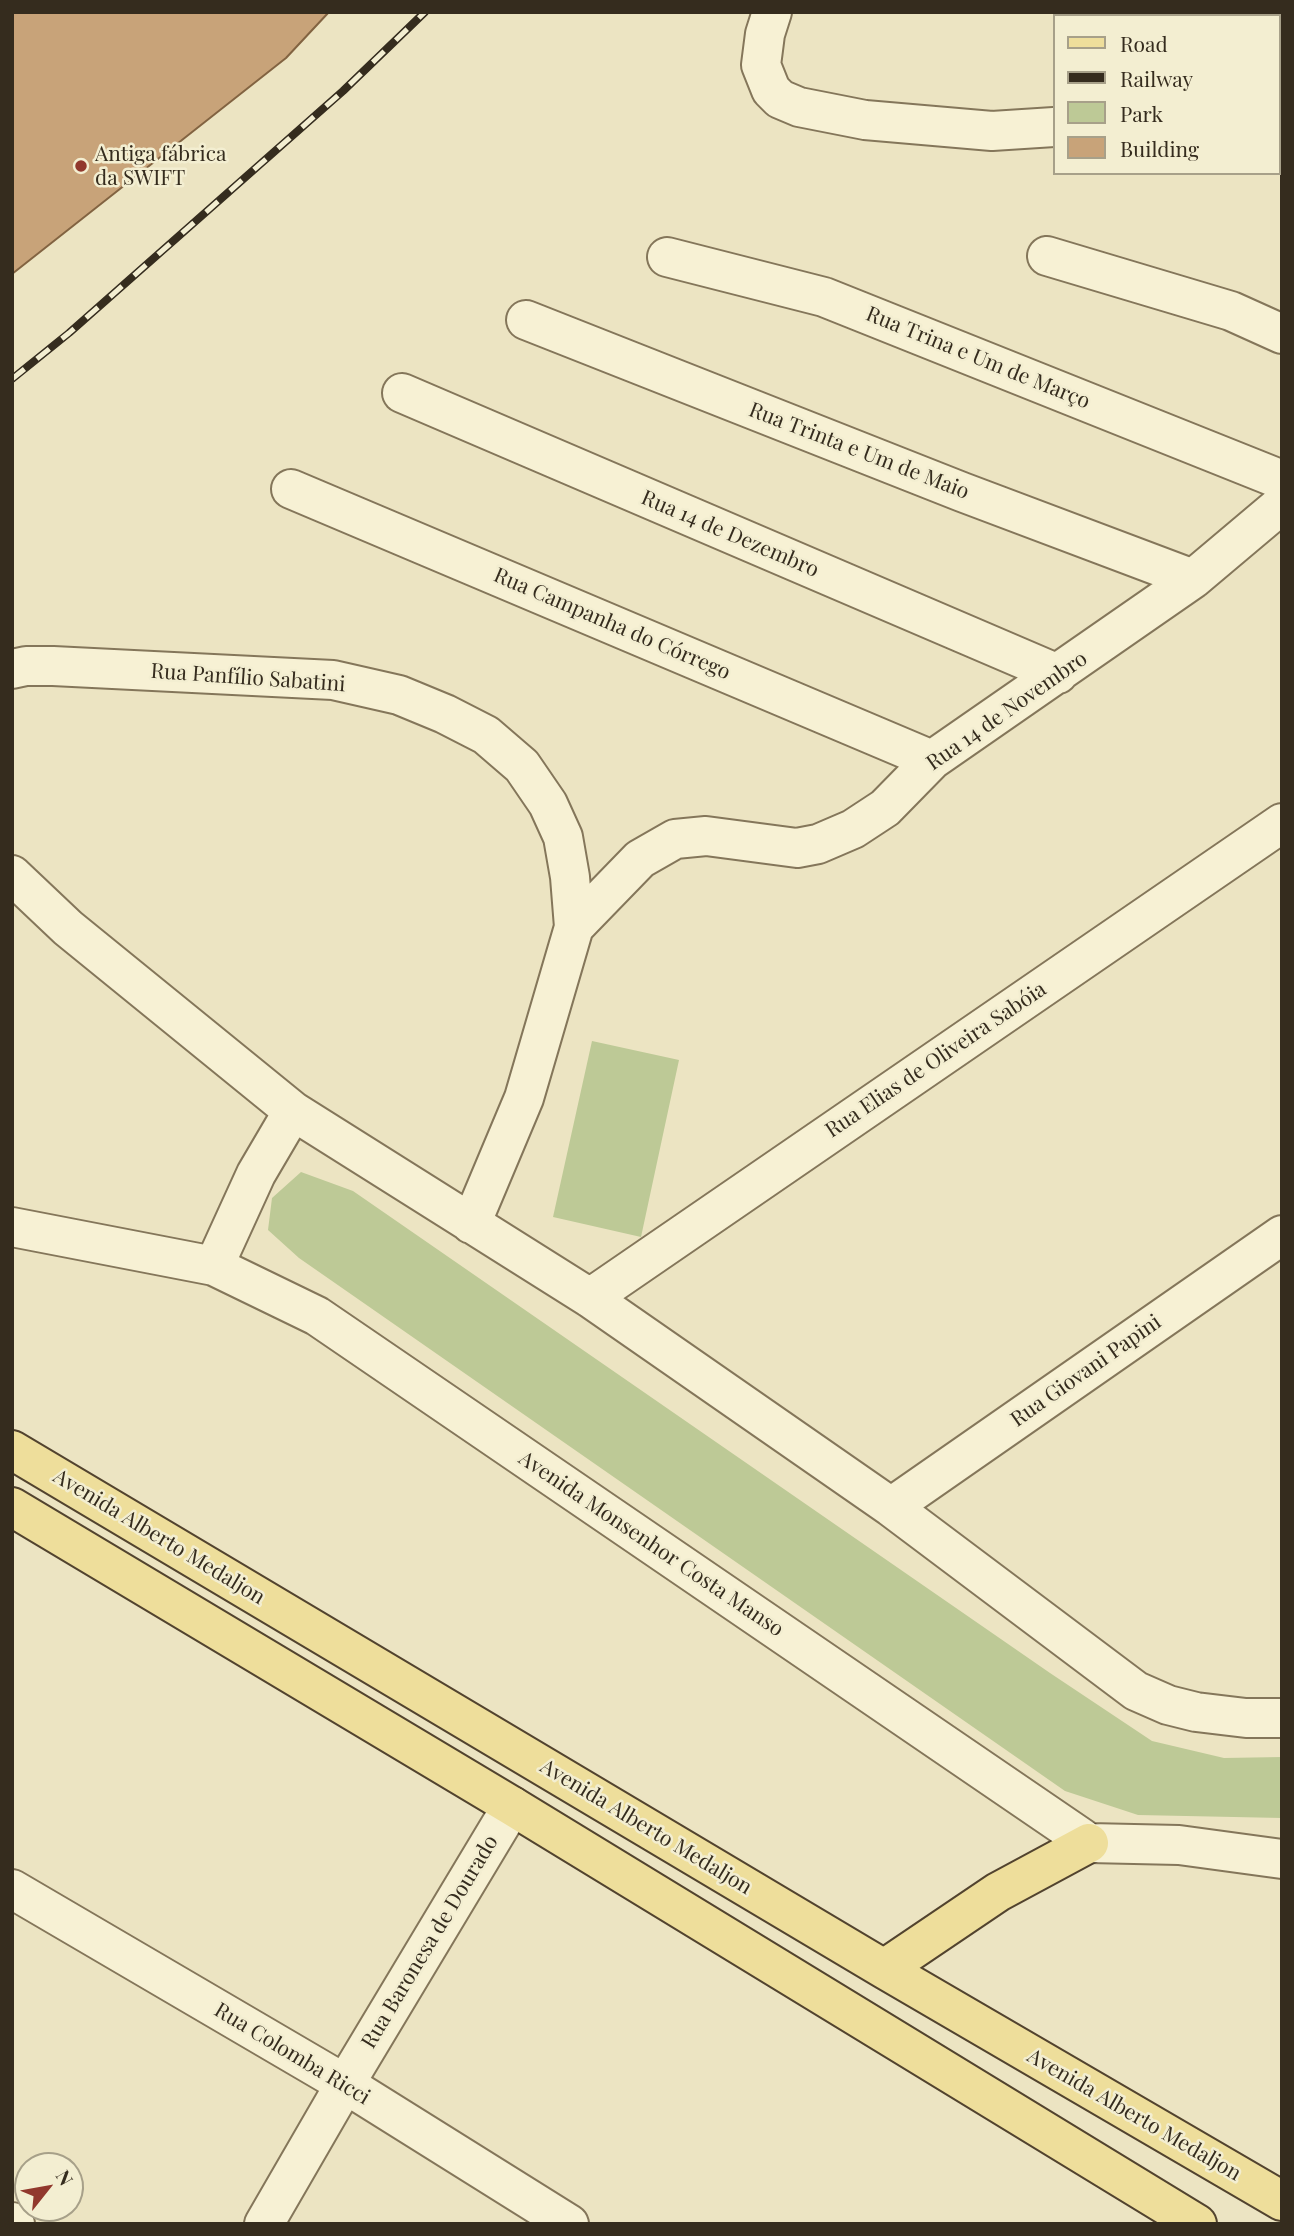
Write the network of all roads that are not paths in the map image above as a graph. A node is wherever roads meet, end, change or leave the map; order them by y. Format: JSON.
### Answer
{"nodes":[{"id":1,"x":772,"y":12,"type":"edge"},
{"id":2,"x":1052,"y":127,"type":"edge"},
{"id":3,"x":1047,"y":256,"type":"dead end"},
{"id":4,"x":667,"y":257,"type":"dead end"},
{"id":5,"x":526,"y":320,"type":"dead end"},
{"id":6,"x":1282,"y":334,"type":"edge"},
{"id":7,"x":402,"y":393,"type":"dead end"},
{"id":8,"x":1282,"y":480,"type":"edge"},
{"id":9,"x":291,"y":489,"type":"dead end"},
{"id":10,"x":1282,"y":504,"type":"edge"},
{"id":11,"x":1193,"y":579,"type":"junction"},
{"id":12,"x":12,"y":669,"type":"edge"},
{"id":13,"x":1058,"y":674,"type":"junction"},
{"id":14,"x":932,"y":760,"type":"junction"},
{"id":15,"x":1282,"y":823,"type":"edge"},
{"id":16,"x":12,"y":874,"type":"edge"},
{"id":17,"x":574,"y":927,"type":"junction"},
{"id":18,"x":293,"y":1111,"type":"junction"},
{"id":19,"x":471,"y":1224,"type":"junction"},
{"id":20,"x":12,"y":1227,"type":"edge"},
{"id":21,"x":1282,"y":1235,"type":"edge"},
{"id":22,"x":214,"y":1266,"type":"junction"},
{"id":23,"x":590,"y":1298,"type":"junction"},
{"id":24,"x":12,"y":1450,"type":"edge"},
{"id":25,"x":12,"y":1507,"type":"edge"},
{"id":26,"x":891,"y":1507,"type":"junction"},
{"id":27,"x":1282,"y":1718,"type":"edge"},
{"id":28,"x":512,"y":1806,"type":"junction"},
{"id":29,"x":1089,"y":1843,"type":"junction"},
{"id":30,"x":1282,"y":1859,"type":"edge"},
{"id":31,"x":12,"y":1889,"type":"edge"},
{"id":32,"x":884,"y":1969,"type":"junction"},
{"id":33,"x":345,"y":2084,"type":"junction"},
{"id":34,"x":1282,"y":2201,"type":"edge"},
{"id":35,"x":264,"y":2224,"type":"edge"},
{"id":36,"x":569,"y":2224,"type":"edge"},
{"id":37,"x":1197,"y":2224,"type":"edge"}],
"edges":[{"from":1,"to":2,"type":"street"},
{"from":3,"to":6,"type":"street"},
{"from":4,"to":8,"type":"street","name":"Rua Trina e Um de Março"},
{"from":5,"to":11,"type":"street","name":"Rua Trinta e Um de Maio"},
{"from":7,"to":13,"type":"street","name":"Rua 14 de Dezembro"},
{"from":9,"to":14,"type":"street","name":"Rua Campanha do Córrego"},
{"from":10,"to":11,"type":"street","name":"Rua 14 de Novembro"},
{"from":11,"to":13,"type":"street","name":"Rua 14 de Novembro"},
{"from":12,"to":17,"type":"street","name":"Rua Panfílio Sabatini"},
{"from":13,"to":14,"type":"street","name":"Rua 14 de Novembro"},
{"from":14,"to":17,"type":"street","name":"Rua 14 de Novembro"},
{"from":15,"to":23,"type":"street","name":"Rua Elias de Oliveira Sabóia"},
{"from":16,"to":18,"type":"street"},
{"from":17,"to":19,"type":"street","name":"Rua Panfílio Sabatini"},
{"from":18,"to":19,"type":"street"},
{"from":18,"to":22,"type":"street"},
{"from":19,"to":23,"type":"street"},
{"from":20,"to":22,"type":"street","name":"Avenida Monsenhor Costa Manso"},
{"from":21,"to":26,"type":"street","name":"Rua Giovani Papini"},
{"from":22,"to":29,"type":"street","name":"Avenida Monsenhor Costa Manso"},
{"from":23,"to":26,"type":"street"},
{"from":24,"to":32,"type":"main road","name":"Avenida Alberto Medaljon"},
{"from":25,"to":28,"type":"main road"},
{"from":26,"to":27,"type":"street"},
{"from":28,"to":33,"type":"street","name":"Rua Baronesa de Dourado"},
{"from":28,"to":37,"type":"main road"},
{"from":29,"to":30,"type":"street"},
{"from":29,"to":32,"type":"main road"},
{"from":31,"to":33,"type":"street","name":"Rua Colomba Ricci"},
{"from":32,"to":34,"type":"main road","name":"Avenida Alberto Medaljon"},
{"from":33,"to":35,"type":"street","name":"Rua Baronesa de Dourado"},
{"from":33,"to":36,"type":"street","name":"Rua Colomba Ricci"}]}
